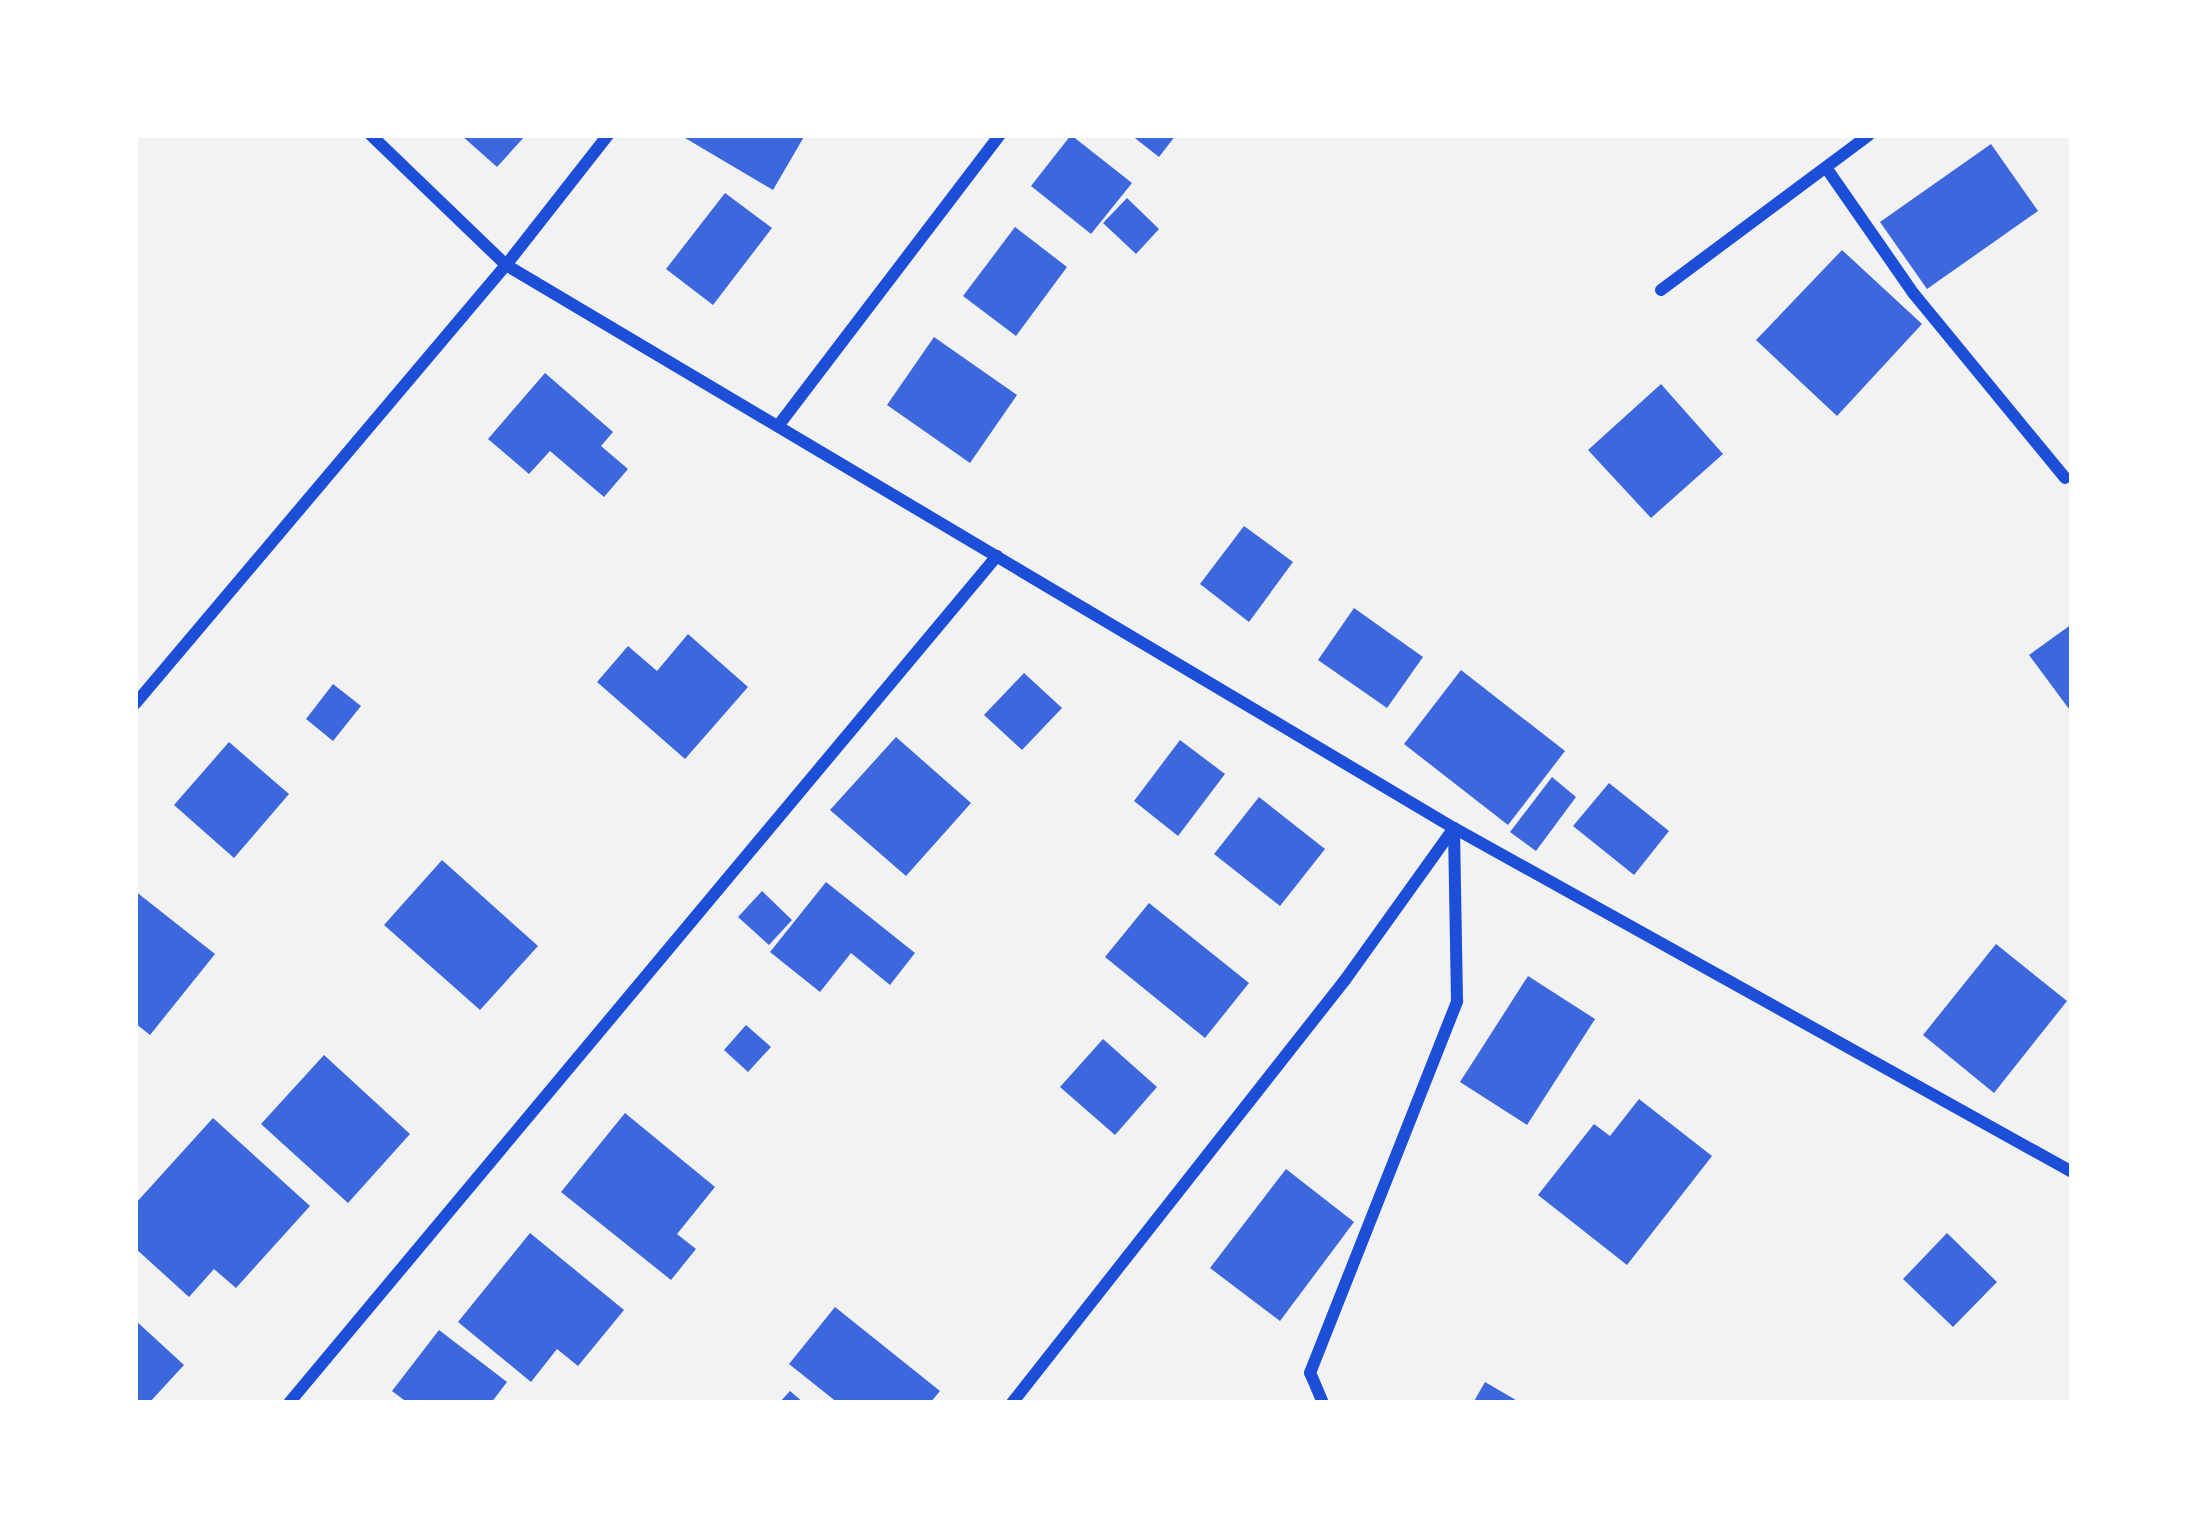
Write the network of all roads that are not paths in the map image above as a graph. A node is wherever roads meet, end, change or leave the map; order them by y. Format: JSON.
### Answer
{"nodes":[{"id":1,"x":371,"y":135,"type":"edge"},
{"id":2,"x":608,"y":135,"type":"edge"},
{"id":3,"x":1000,"y":135,"type":"edge"},
{"id":4,"x":1863,"y":137,"type":"edge"},
{"id":5,"x":1827,"y":169,"type":"junction"},
{"id":6,"x":506,"y":265,"type":"junction"},
{"id":7,"x":1661,"y":290,"type":"dead end"},
{"id":8,"x":778,"y":426,"type":"junction"},
{"id":9,"x":2065,"y":478,"type":"dead end"},
{"id":10,"x":997,"y":556,"type":"junction"},
{"id":11,"x":135,"y":704,"type":"edge"},
{"id":12,"x":1454,"y":828,"type":"junction"},
{"id":13,"x":2072,"y":1172,"type":"edge"},
{"id":14,"x":289,"y":1403,"type":"edge"},
{"id":15,"x":1012,"y":1403,"type":"edge"},
{"id":16,"x":1323,"y":1403,"type":"edge"}],
"edges":[{"from":1,"to":6,"type":"street"},
{"from":2,"to":6,"type":"street"},
{"from":3,"to":8,"type":"street"},
{"from":4,"to":5,"type":"street"},
{"from":5,"to":7,"type":"street"},
{"from":5,"to":9,"type":"street"},
{"from":6,"to":8,"type":"street"},
{"from":6,"to":11,"type":"street"},
{"from":8,"to":10,"type":"street"},
{"from":10,"to":12,"type":"street"},
{"from":10,"to":14,"type":"street"},
{"from":12,"to":13,"type":"street"},
{"from":12,"to":15,"type":"street"},
{"from":12,"to":16,"type":"street"}]}
